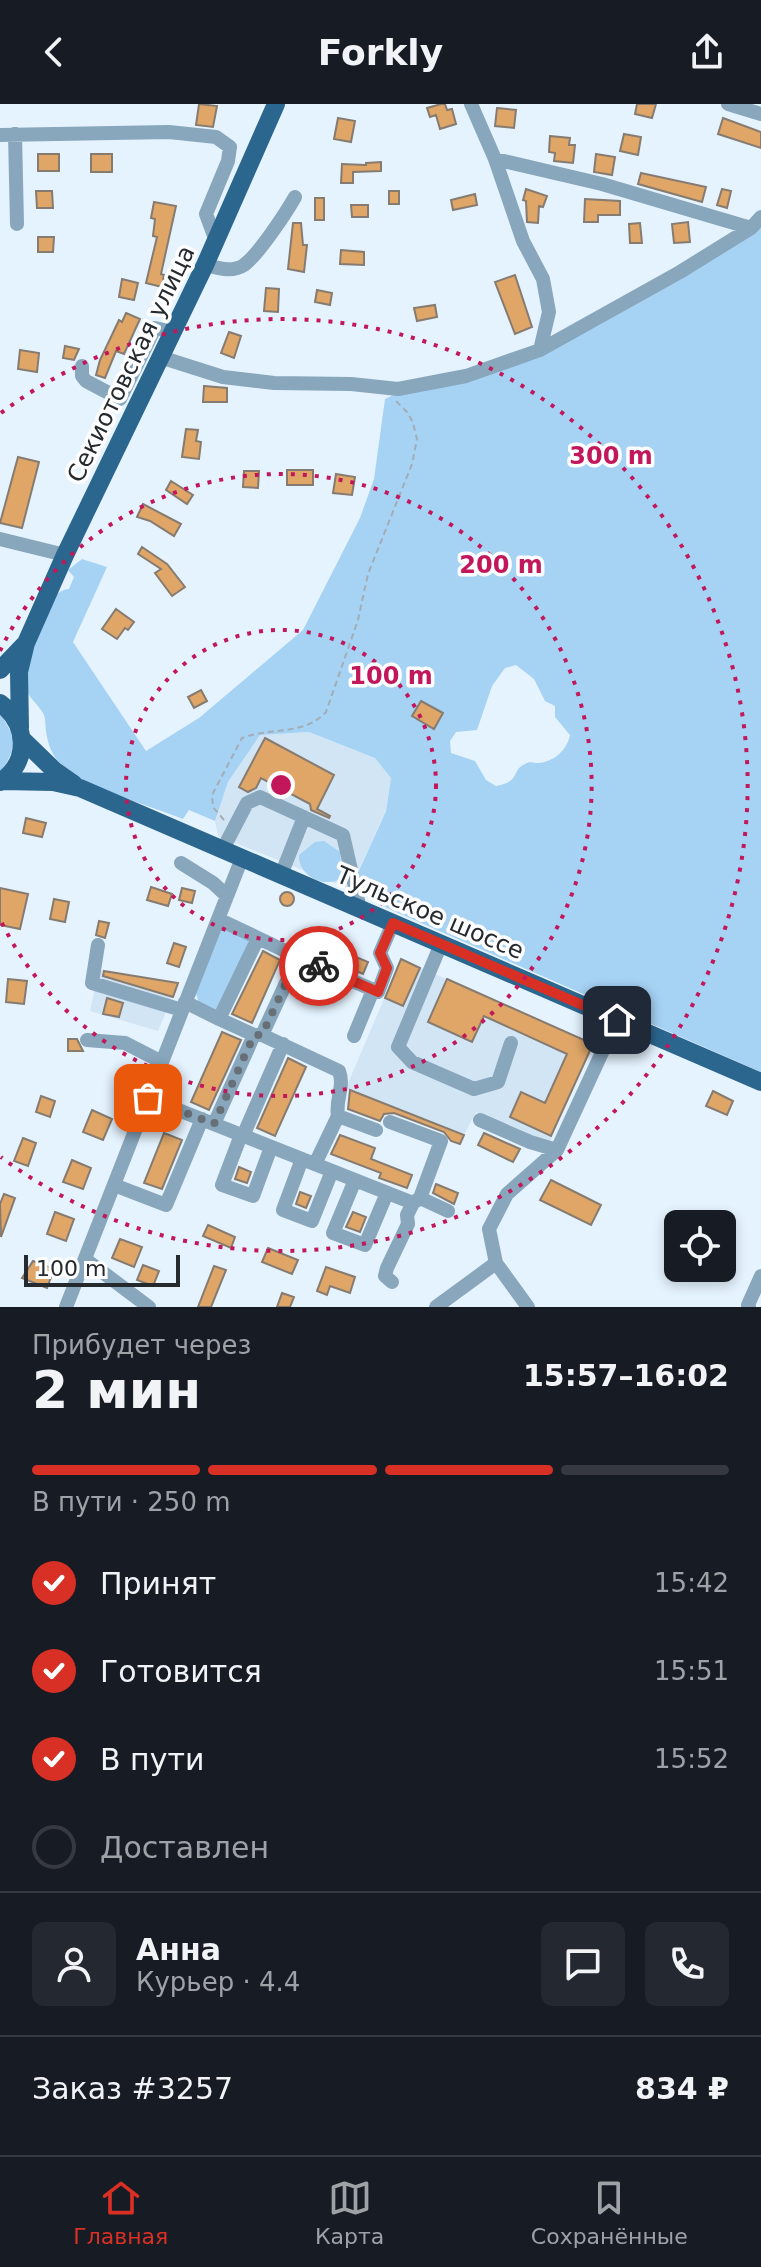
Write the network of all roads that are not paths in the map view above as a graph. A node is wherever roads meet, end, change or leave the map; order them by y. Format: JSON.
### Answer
{"nodes":[{"id":1,"x":276,"y":104,"type":"edge"},
{"id":2,"x":471,"y":104,"type":"edge"},
{"id":3,"x":728,"y":104,"type":"edge"},
{"id":4,"x":761,"y":114,"type":"edge"},
{"id":5,"x":8,"y":134,"type":"edge"},
{"id":6,"x":495,"y":159,"type":"junction"},
{"id":7,"x":295,"y":197,"type":"dead end"},
{"id":8,"x":756,"y":222,"type":"edge"},
{"id":9,"x":17,"y":224,"type":"dead end"},
{"id":10,"x":216,"y":241,"type":"junction"},
{"id":11,"x":205,"y":265,"type":"junction"},
{"id":12,"x":173,"y":332,"type":"junction"},
{"id":13,"x":540,"y":350,"type":"junction"},
{"id":14,"x":160,"y":357,"type":"junction"},
{"id":15,"x":82,"y":366,"type":"dead end"},
{"id":16,"x":0,"y":539,"type":"edge"},
{"id":17,"x":65,"y":555,"type":"junction"},
{"id":18,"x":26,"y":643,"type":"junction"},
{"id":19,"x":0,"y":670,"type":"edge"},
{"id":20,"x":0,"y":703,"type":"edge"},
{"id":21,"x":21,"y":733,"type":"junction"},
{"id":22,"x":1,"y":782,"type":"edge"},
{"id":23,"x":80,"y":788,"type":"junction"},
{"id":24,"x":304,"y":817,"type":"junction"},
{"id":25,"x":223,"y":849,"type":"junction"},
{"id":26,"x":242,"y":858,"type":"junction"},
{"id":27,"x":181,"y":863,"type":"dead end"},
{"id":28,"x":281,"y":875,"type":"junction"},
{"id":29,"x":227,"y":896,"type":"junction"},
{"id":30,"x":360,"y":909,"type":"junction"},
{"id":31,"x":218,"y":919,"type":"junction"},
{"id":32,"x":393,"y":923,"type":"junction"},
{"id":33,"x":258,"y":938,"type":"junction"},
{"id":34,"x":441,"y":944,"type":"junction"},
{"id":35,"x":98,"y":945,"type":"dead end"},
{"id":36,"x":298,"y":957,"type":"junction"},
{"id":37,"x":373,"y":990,"type":"junction"},
{"id":38,"x":184,"y":1006,"type":"junction"},
{"id":39,"x":219,"y":1019,"type":"junction"},
{"id":40,"x":617,"y":1020,"type":"junction"},
{"id":41,"x":258,"y":1035,"type":"junction"},
{"id":42,"x":354,"y":1036,"type":"dead end"},
{"id":43,"x":87,"y":1040,"type":"dead end"},
{"id":44,"x":511,"y":1043,"type":"dead end"},
{"id":45,"x":283,"y":1044,"type":"junction"},
{"id":46,"x":162,"y":1062,"type":"junction"},
{"id":47,"x":761,"y":1082,"type":"edge"},
{"id":48,"x":148,"y":1098,"type":"junction"},
{"id":49,"x":338,"y":1116,"type":"junction"},
{"id":50,"x":480,"y":1120,"type":"dead end"},
{"id":51,"x":208,"y":1122,"type":"junction"},
{"id":52,"x":390,"y":1122,"type":"dead end"},
{"id":53,"x":376,"y":1130,"type":"dead end"},
{"id":54,"x":242,"y":1135,"type":"junction"},
{"id":55,"x":271,"y":1147,"type":"junction"},
{"id":56,"x":557,"y":1150,"type":"junction"},
{"id":57,"x":309,"y":1162,"type":"junction"},
{"id":58,"x":332,"y":1171,"type":"junction"},
{"id":59,"x":355,"y":1180,"type":"junction"},
{"id":60,"x":114,"y":1185,"type":"junction"},
{"id":61,"x":387,"y":1193,"type":"junction"},
{"id":62,"x":417,"y":1201,"type":"junction"},
{"id":63,"x":448,"y":1211,"type":"dead end"},
{"id":64,"x":85,"y":1259,"type":"junction"},
{"id":65,"x":496,"y":1263,"type":"junction"},
{"id":66,"x":761,"y":1276,"type":"edge"},
{"id":67,"x":392,"y":1282,"type":"dead end"},
{"id":68,"x":66,"y":1307,"type":"edge"},
{"id":69,"x":149,"y":1307,"type":"edge"},
{"id":70,"x":436,"y":1307,"type":"edge"},
{"id":71,"x":528,"y":1307,"type":"edge"},
{"id":72,"x":749,"y":1307,"type":"edge"}],
"edges":[{"from":1,"to":10,"type":"main road","name":"Секиотовская улица"},
{"from":2,"to":6,"type":"street"},
{"from":3,"to":4,"type":"street"},
{"from":5,"to":9,"type":"street"},
{"from":5,"to":10,"type":"street"},
{"from":6,"to":8,"type":"street"},
{"from":6,"to":13,"type":"street"},
{"from":7,"to":11,"type":"street"},
{"from":8,"to":13,"type":"street"},
{"from":10,"to":11,"type":"main road","name":"Секиотовская улица"},
{"from":11,"to":12,"type":"main road","name":"Секиотовская улица"},
{"from":12,"to":14,"type":"main road","name":"Секиотовская улица"},
{"from":12,"to":15,"type":"street"},
{"from":13,"to":14,"type":"street"},
{"from":14,"to":17,"type":"main road","name":"Секиотовская улица"},
{"from":16,"to":17,"type":"street"},
{"from":17,"to":18,"type":"main road","name":"Секиотовская улица"},
{"from":18,"to":19,"type":"main road"},
{"from":18,"to":21,"type":"main road"},
{"from":20,"to":21,"type":"main road"},
{"from":21,"to":22,"type":"main road"},
{"from":21,"to":23,"type":"main road"},
{"from":22,"to":23,"type":"main road"},
{"from":23,"to":25,"type":"main road","name":"Тульское шоссе"},
{"from":24,"to":25,"type":"street"},
{"from":24,"to":28,"type":"street"},
{"from":24,"to":30,"type":"street"},
{"from":25,"to":26,"type":"main road","name":"Тульское шоссе"},
{"from":26,"to":28,"type":"main road","name":"Тульское шоссе"},
{"from":26,"to":29,"type":"street"},
{"from":27,"to":29,"type":"street"},
{"from":28,"to":30,"type":"main road","name":"Тульское шоссе"},
{"from":29,"to":31,"type":"street"},
{"from":30,"to":32,"type":"main road","name":"Тульское шоссе"},
{"from":31,"to":33,"type":"street"},
{"from":31,"to":38,"type":"street"},
{"from":32,"to":34,"type":"main road","name":"Тульское шоссе"},
{"from":32,"to":37,"type":"street"},
{"from":33,"to":36,"type":"street"},
{"from":33,"to":39,"type":"street"},
{"from":34,"to":40,"type":"main road","name":"Тульское шоссе"},
{"from":34,"to":44,"type":"street"},
{"from":35,"to":38,"type":"street"},
{"from":36,"to":37,"type":"street"},
{"from":36,"to":41,"type":"street"},
{"from":37,"to":42,"type":"street"},
{"from":38,"to":39,"type":"street"},
{"from":38,"to":46,"type":"street"},
{"from":39,"to":41,"type":"street"},
{"from":40,"to":47,"type":"main road","name":"Тульское шоссе"},
{"from":40,"to":56,"type":"street"},
{"from":41,"to":45,"type":"street"},
{"from":41,"to":51,"type":"street"},
{"from":43,"to":46,"type":"street"},
{"from":45,"to":49,"type":"street"},
{"from":45,"to":54,"type":"street"},
{"from":46,"to":48,"type":"street"},
{"from":48,"to":51,"type":"street"},
{"from":48,"to":60,"type":"street"},
{"from":49,"to":53,"type":"street"},
{"from":49,"to":57,"type":"street"},
{"from":50,"to":56,"type":"street"},
{"from":51,"to":54,"type":"street"},
{"from":51,"to":60,"type":"street"},
{"from":52,"to":62,"type":"street"},
{"from":54,"to":55,"type":"street"},
{"from":54,"to":55,"type":"street"},
{"from":55,"to":57,"type":"street"},
{"from":56,"to":65,"type":"street"},
{"from":57,"to":58,"type":"street"},
{"from":57,"to":58,"type":"street"},
{"from":58,"to":59,"type":"street"},
{"from":59,"to":61,"type":"street"},
{"from":59,"to":61,"type":"street"},
{"from":60,"to":64,"type":"street"},
{"from":61,"to":62,"type":"street"},
{"from":62,"to":63,"type":"street"},
{"from":62,"to":67,"type":"street"},
{"from":64,"to":68,"type":"street"},
{"from":64,"to":69,"type":"street"},
{"from":65,"to":70,"type":"street"},
{"from":65,"to":71,"type":"street"},
{"from":66,"to":72,"type":"street"}]}
